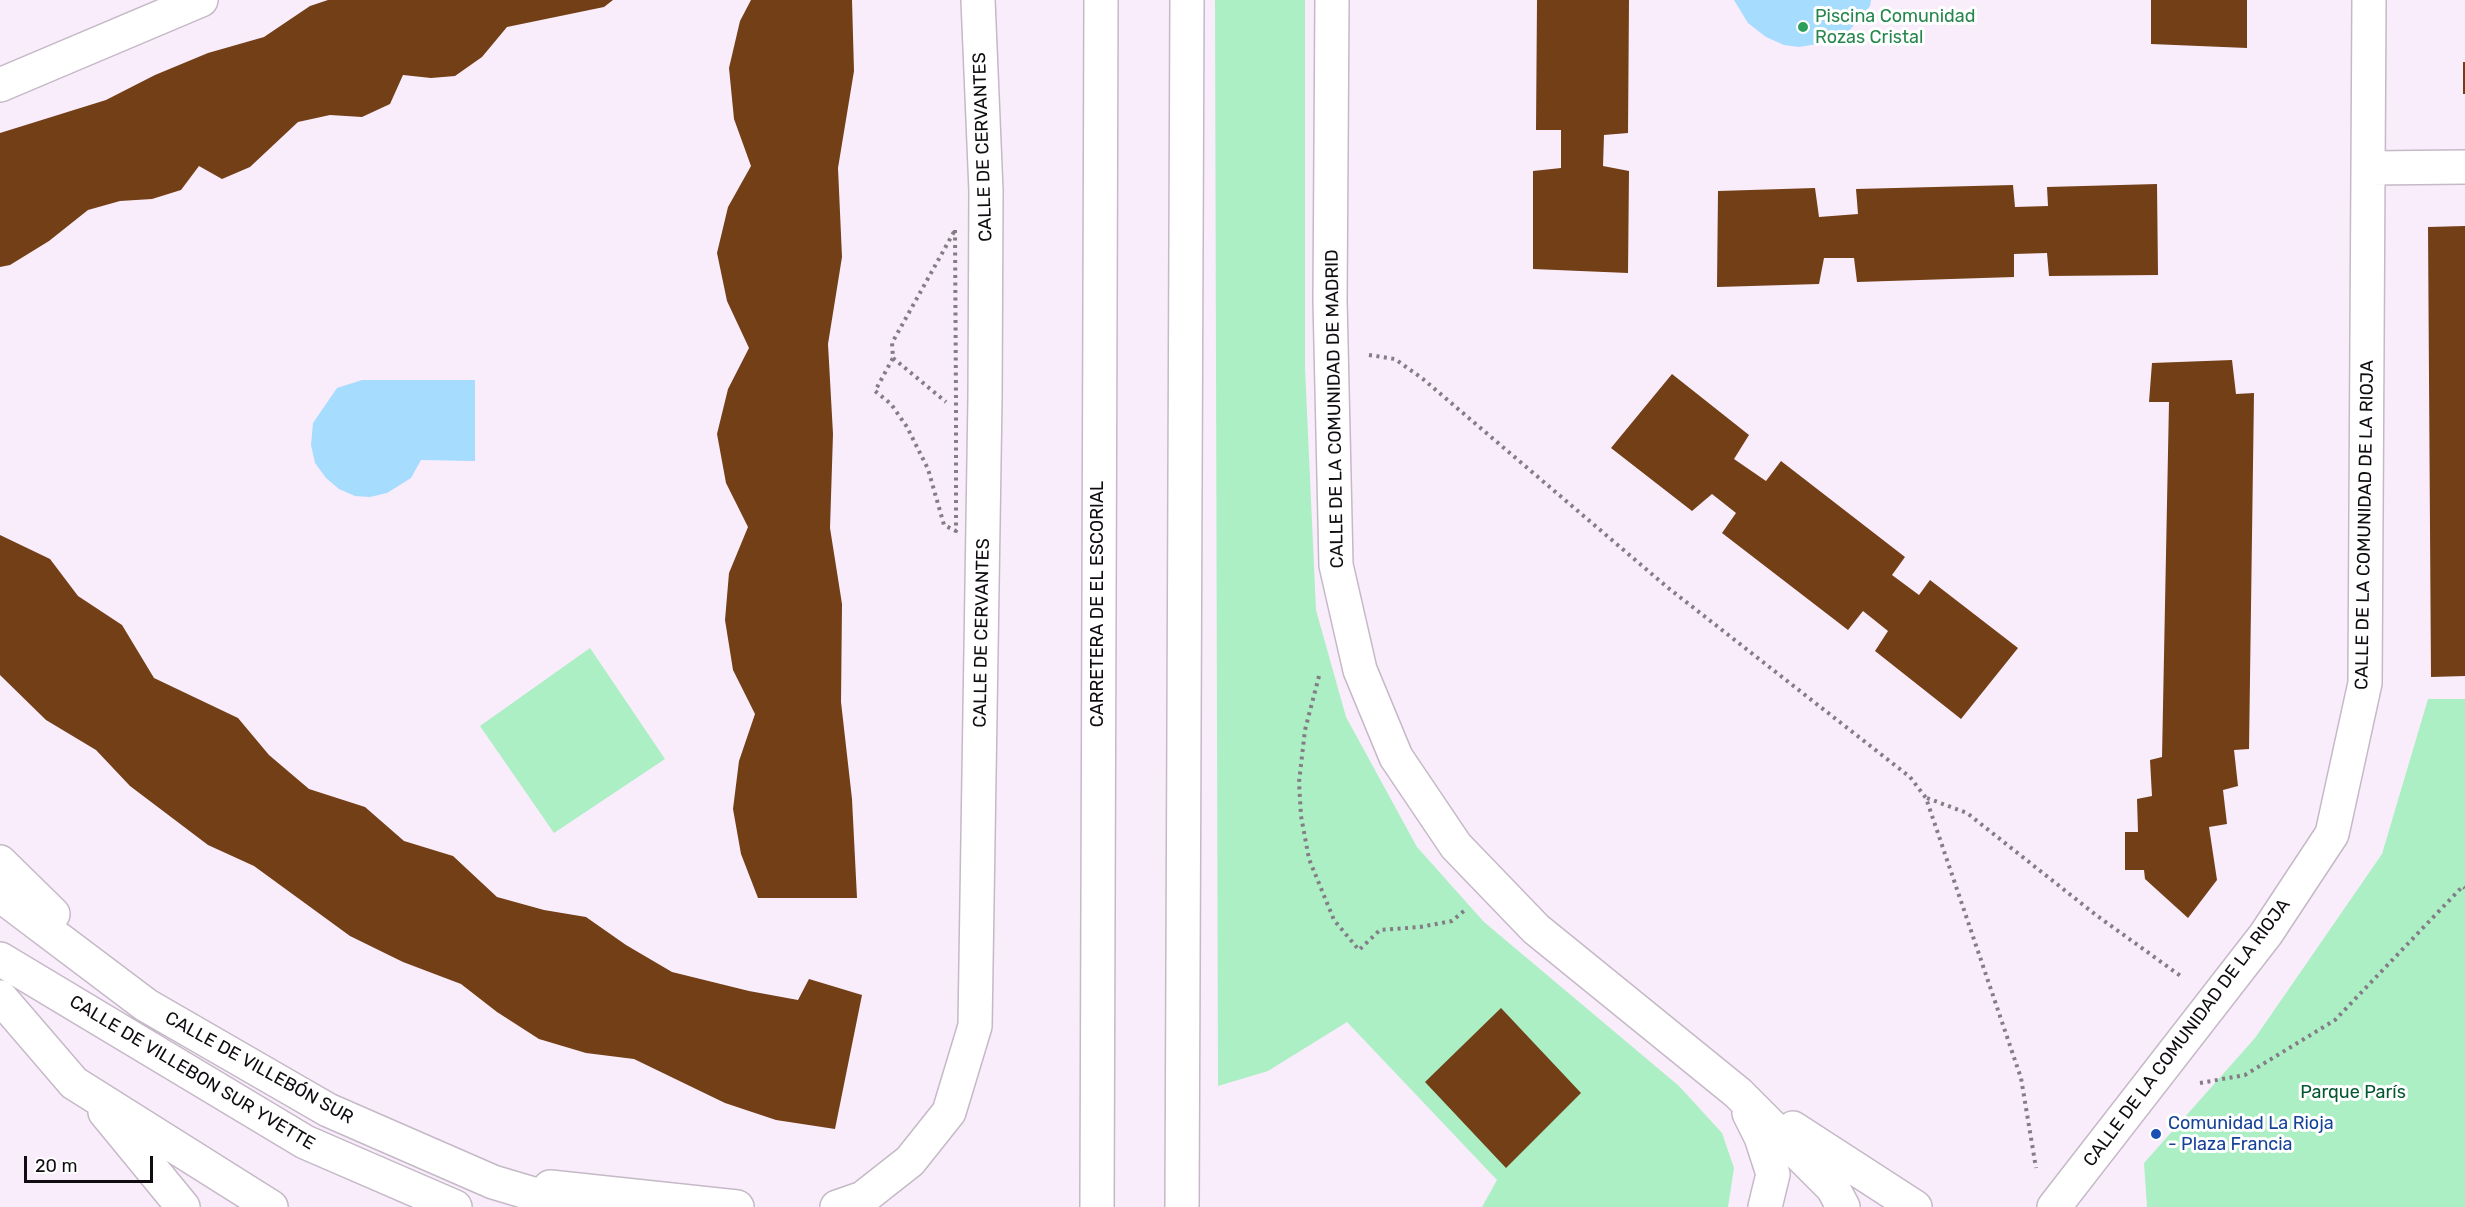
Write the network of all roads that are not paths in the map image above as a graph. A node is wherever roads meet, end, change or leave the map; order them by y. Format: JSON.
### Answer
{"nodes":[{"id":1,"x":978,"y":0,"type":"edge"},
{"id":2,"x":1101,"y":0,"type":"edge"},
{"id":3,"x":1187,"y":0,"type":"edge"},
{"id":4,"x":1332,"y":0,"type":"edge"},
{"id":5,"x":2369,"y":0,"type":"edge"},
{"id":6,"x":188,"y":3,"type":"edge"},
{"id":7,"x":0,"y":85,"type":"edge"},
{"id":8,"x":2465,"y":167,"type":"edge"},
{"id":9,"x":2370,"y":168,"type":"junction"},
{"id":10,"x":0,"y":862,"type":"edge"},
{"id":11,"x":0,"y":895,"type":"edge"},
{"id":12,"x":0,"y":959,"type":"edge"},
{"id":13,"x":0,"y":997,"type":"edge"},
{"id":14,"x":146,"y":1005,"type":"junction"},
{"id":15,"x":1098,"y":1078,"type":"junction"},
{"id":16,"x":86,"y":1090,"type":"junction"},
{"id":17,"x":1738,"y":1093,"type":"junction"},
{"id":18,"x":493,"y":1182,"type":"junction"},
{"id":19,"x":2059,"y":1201,"type":"edge"},
{"id":20,"x":183,"y":1207,"type":"edge"},
{"id":21,"x":271,"y":1207,"type":"edge"},
{"id":22,"x":455,"y":1207,"type":"edge"},
{"id":23,"x":577,"y":1207,"type":"edge"},
{"id":24,"x":737,"y":1207,"type":"edge"},
{"id":25,"x":837,"y":1207,"type":"edge"},
{"id":26,"x":1092,"y":1207,"type":"edge"},
{"id":27,"x":1097,"y":1207,"type":"edge"},
{"id":28,"x":1182,"y":1207,"type":"edge"},
{"id":29,"x":1765,"y":1207,"type":"edge"},
{"id":30,"x":1843,"y":1207,"type":"edge"},
{"id":31,"x":1915,"y":1207,"type":"edge"}],
"edges":[{"from":1,"to":25,"type":"main road","name":"CALLE DE CERVANTES"},
{"from":2,"to":15,"type":"main road","name":"CARRETERA DE EL ESCORIAL"},
{"from":3,"to":28,"type":"main road"},
{"from":4,"to":17,"type":"main road","name":"CALLE DE LA COMUNIDAD DE MADRID"},
{"from":5,"to":9,"type":"main road","name":"CALLE DE LA COMUNIDAD DE LA RIOJA"},
{"from":6,"to":7,"type":"main road"},
{"from":8,"to":9,"type":"main road"},
{"from":9,"to":19,"type":"main road","name":"CALLE DE LA COMUNIDAD DE LA RIOJA"},
{"from":10,"to":14,"type":"main road"},
{"from":11,"to":14,"type":"main road","name":"CALLE DE VILLEBÓN SUR"},
{"from":12,"to":22,"type":"main road","name":"CALLE DE VILLEBON SUR YVETTE"},
{"from":13,"to":16,"type":"main road"},
{"from":14,"to":18,"type":"main road","name":"CALLE DE VILLEBÓN SUR"},
{"from":15,"to":26,"type":"main road"},
{"from":15,"to":27,"type":"main road","name":"CARRETERA DE EL ESCORIAL"},
{"from":16,"to":20,"type":"main road"},
{"from":16,"to":21,"type":"main road"},
{"from":17,"to":29,"type":"main road","name":"CALLE DE LA COMUNIDAD DE MADRID"},
{"from":17,"to":30,"type":"main road","name":"CALLE DE LA COMUNIDAD DE MADRID"},
{"from":17,"to":31,"type":"main road","name":"CALLE DE LA COMUNIDAD DE MADRID"},
{"from":18,"to":23,"type":"main road","name":"CALLE DE VILLEBÓN SUR"},
{"from":18,"to":24,"type":"main road"}]}
